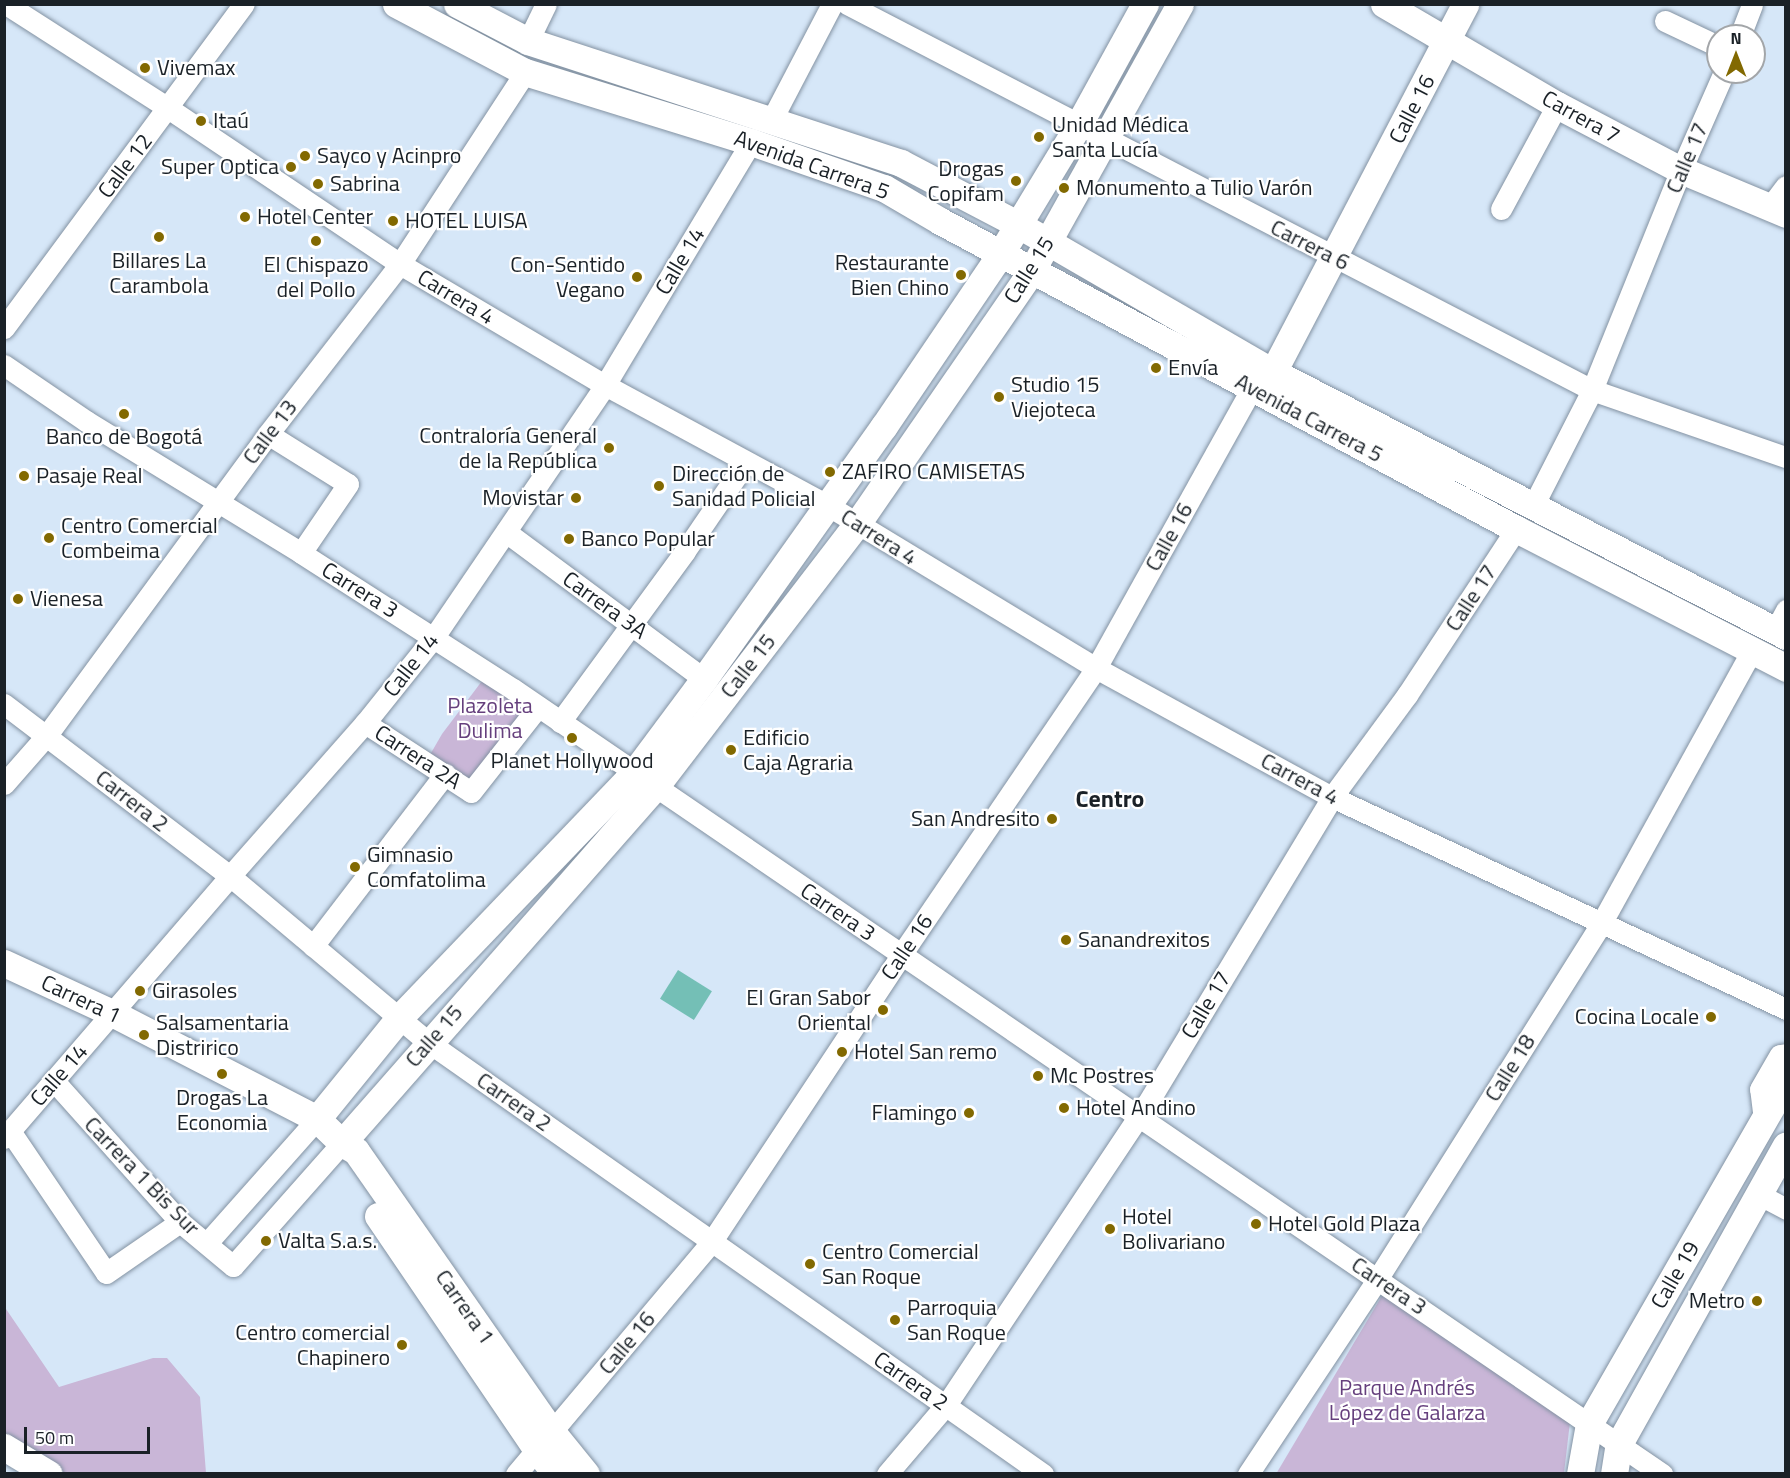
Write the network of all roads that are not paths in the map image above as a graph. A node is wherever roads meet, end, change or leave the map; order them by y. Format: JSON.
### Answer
{"nodes":[{"id":1,"x":6,"y":4,"type":"edge"},
{"id":2,"x":244,"y":4,"type":"edge"},
{"id":3,"x":396,"y":4,"type":"edge"},
{"id":4,"x":458,"y":4,"type":"edge"},
{"id":5,"x":546,"y":4,"type":"edge"},
{"id":6,"x":832,"y":4,"type":"edge"},
{"id":7,"x":847,"y":4,"type":"edge"},
{"id":8,"x":1145,"y":4,"type":"edge"},
{"id":9,"x":1180,"y":4,"type":"edge"},
{"id":10,"x":1384,"y":4,"type":"edge"},
{"id":11,"x":1465,"y":4,"type":"edge"},
{"id":12,"x":1752,"y":4,"type":"edge"},
{"id":13,"x":1665,"y":21,"type":"dead end"},
{"id":14,"x":1744,"y":24,"type":"edge"},
{"id":15,"x":1447,"y":40,"type":"junction"},
{"id":16,"x":1706,"y":40,"type":"edge"},
{"id":17,"x":528,"y":41,"type":"junction"},
{"id":18,"x":525,"y":72,"type":"junction"},
{"id":19,"x":1719,"y":84,"type":"edge"},
{"id":20,"x":1557,"y":105,"type":"junction"},
{"id":21,"x":168,"y":108,"type":"junction"},
{"id":22,"x":772,"y":119,"type":"junction"},
{"id":23,"x":1079,"y":124,"type":"junction"},
{"id":24,"x":1107,"y":139,"type":"junction"},
{"id":25,"x":751,"y":142,"type":"junction"},
{"id":26,"x":1681,"y":170,"type":"junction"},
{"id":27,"x":1780,"y":202,"type":"edge"},
{"id":28,"x":1501,"y":209,"type":"dead end"},
{"id":29,"x":1019,"y":225,"type":"junction"},
{"id":30,"x":1047,"y":243,"type":"junction"},
{"id":31,"x":1001,"y":254,"type":"junction"},
{"id":32,"x":1335,"y":257,"type":"junction"},
{"id":33,"x":400,"y":264,"type":"junction"},
{"id":34,"x":1032,"y":270,"type":"junction"},
{"id":35,"x":4,"y":328,"type":"edge"},
{"id":36,"x":4,"y":365,"type":"edge"},
{"id":37,"x":1273,"y":372,"type":"junction"},
{"id":38,"x":605,"y":386,"type":"junction"},
{"id":39,"x":1252,"y":388,"type":"junction"},
{"id":40,"x":1592,"y":390,"type":"junction"},
{"id":41,"x":268,"y":434,"type":"junction"},
{"id":42,"x":1785,"y":457,"type":"edge"},
{"id":43,"x":746,"y":462,"type":"junction"},
{"id":44,"x":218,"y":502,"type":"junction"},
{"id":45,"x":827,"y":505,"type":"junction"},
{"id":46,"x":1533,"y":506,"type":"junction"},
{"id":47,"x":857,"y":524,"type":"junction"},
{"id":48,"x":1516,"y":529,"type":"junction"},
{"id":49,"x":506,"y":532,"type":"junction"},
{"id":50,"x":301,"y":552,"type":"junction"},
{"id":51,"x":630,"y":622,"type":"junction"},
{"id":52,"x":1782,"y":626,"type":"edge"},
{"id":53,"x":434,"y":637,"type":"junction"},
{"id":54,"x":1767,"y":658,"type":"edge"},
{"id":55,"x":1096,"y":668,"type":"junction"},
{"id":56,"x":704,"y":679,"type":"junction"},
{"id":57,"x":1785,"y":680,"type":"edge"},
{"id":58,"x":4,"y":704,"type":"edge"},
{"id":59,"x":538,"y":707,"type":"junction"},
{"id":60,"x":560,"y":722,"type":"junction"},
{"id":61,"x":365,"y":723,"type":"junction"},
{"id":62,"x":46,"y":735,"type":"junction"},
{"id":63,"x":445,"y":774,"type":"junction"},
{"id":64,"x":645,"y":780,"type":"junction"},
{"id":65,"x":4,"y":784,"type":"edge"},
{"id":66,"x":1332,"y":797,"type":"junction"},
{"id":67,"x":230,"y":876,"type":"junction"},
{"id":68,"x":1602,"y":922,"type":"junction"},
{"id":69,"x":314,"y":946,"type":"junction"},
{"id":70,"x":901,"y":955,"type":"junction"},
{"id":71,"x":4,"y":963,"type":"edge"},
{"id":72,"x":1785,"y":1009,"type":"edge"},
{"id":73,"x":112,"y":1013,"type":"junction"},
{"id":74,"x":399,"y":1018,"type":"junction"},
{"id":75,"x":428,"y":1042,"type":"junction"},
{"id":76,"x":1785,"y":1054,"type":"edge"},
{"id":77,"x":54,"y":1081,"type":"junction"},
{"id":78,"x":1785,"y":1082,"type":"edge"},
{"id":79,"x":1138,"y":1116,"type":"junction"},
{"id":80,"x":317,"y":1119,"type":"junction"},
{"id":81,"x":1764,"y":1120,"type":"junction"},
{"id":82,"x":7,"y":1135,"type":"edge"},
{"id":83,"x":342,"y":1143,"type":"junction"},
{"id":84,"x":1785,"y":1145,"type":"edge"},
{"id":85,"x":1760,"y":1195,"type":"junction"},
{"id":86,"x":1785,"y":1209,"type":"edge"},
{"id":87,"x":180,"y":1222,"type":"junction"},
{"id":88,"x":712,"y":1241,"type":"junction"},
{"id":89,"x":207,"y":1243,"type":"junction"},
{"id":90,"x":233,"y":1266,"type":"joint"},
{"id":91,"x":1378,"y":1278,"type":"junction"},
{"id":92,"x":946,"y":1406,"type":"junction"},
{"id":93,"x":1589,"y":1424,"type":"junction"},
{"id":94,"x":544,"y":1441,"type":"junction"},
{"id":95,"x":1619,"y":1443,"type":"junction"},
{"id":96,"x":4,"y":1447,"type":"edge"},
{"id":97,"x":48,"y":1473,"type":"edge"},
{"id":98,"x":516,"y":1473,"type":"edge"},
{"id":99,"x":556,"y":1473,"type":"edge"},
{"id":100,"x":586,"y":1473,"type":"edge"},
{"id":101,"x":886,"y":1473,"type":"edge"},
{"id":102,"x":1043,"y":1473,"type":"edge"},
{"id":103,"x":1248,"y":1473,"type":"edge"},
{"id":104,"x":1580,"y":1473,"type":"edge"},
{"id":105,"x":1614,"y":1473,"type":"edge"},
{"id":106,"x":1662,"y":1473,"type":"edge"}],
"edges":[{"from":1,"to":21,"type":"street","name":"Carrera 4"},
{"from":2,"to":21,"type":"street","name":"Calle 12"},
{"from":3,"to":18,"type":"main road","name":"Avenida Carrera 5"},
{"from":4,"to":17,"type":"main road","name":"Avenida Carrera 5"},
{"from":5,"to":17,"type":"street"},
{"from":6,"to":22,"type":"street"},
{"from":7,"to":23,"type":"street","name":"Carrera 6"},
{"from":8,"to":23,"type":"main road","name":"Calle 15"},
{"from":9,"to":24,"type":"main road","name":"Calle 15"},
{"from":10,"to":15,"type":"main road","name":"Carrera 7"},
{"from":11,"to":15,"type":"main road","name":"Calle 16"},
{"from":12,"to":14,"type":"street"},
{"from":13,"to":16,"type":"street"},
{"from":15,"to":20,"type":"main road","name":"Carrera 7"},
{"from":15,"to":32,"type":"main road","name":"Calle 16"},
{"from":17,"to":22,"type":"main road","name":"Avenida Carrera 5"},
{"from":18,"to":25,"type":"main road","name":"Avenida Carrera 5"},
{"from":18,"to":33,"type":"street","name":"Calle 13"},
{"from":19,"to":26,"type":"street","name":"Calle 17"},
{"from":20,"to":26,"type":"main road","name":"Carrera 7"},
{"from":20,"to":28,"type":"street"},
{"from":21,"to":33,"type":"street","name":"Carrera 4"},
{"from":21,"to":35,"type":"street","name":"Calle 12"},
{"from":22,"to":29,"type":"main road","name":"Avenida Carrera 5"},
{"from":23,"to":24,"type":"street","name":"Carrera 6"},
{"from":23,"to":29,"type":"main road","name":"Calle 15"},
{"from":24,"to":30,"type":"main road","name":"Calle 15"},
{"from":24,"to":32,"type":"street","name":"Carrera 6"},
{"from":25,"to":31,"type":"main road","name":"Avenida Carrera 5"},
{"from":25,"to":38,"type":"street","name":"Calle 14"},
{"from":26,"to":27,"type":"main road","name":"Carrera 7"},
{"from":26,"to":40,"type":"street","name":"Calle 17"},
{"from":29,"to":30,"type":"main road","name":"Avenida Carrera 5"},
{"from":29,"to":31,"type":"main road","name":"Calle 15"},
{"from":30,"to":34,"type":"main road","name":"Calle 15"},
{"from":30,"to":37,"type":"main road","name":"Avenida Carrera 5"},
{"from":31,"to":34,"type":"main road","name":"Avenida Carrera 5"},
{"from":31,"to":45,"type":"main road","name":"Calle 15"},
{"from":32,"to":37,"type":"main road","name":"Calle 16"},
{"from":32,"to":40,"type":"street","name":"Carrera 6"},
{"from":33,"to":38,"type":"street","name":"Carrera 4"},
{"from":33,"to":41,"type":"street","name":"Calle 13"},
{"from":34,"to":39,"type":"main road","name":"Avenida Carrera 5"},
{"from":34,"to":47,"type":"main road","name":"Calle 15"},
{"from":36,"to":44,"type":"street","name":"Carrera 3"},
{"from":37,"to":46,"type":"main road","name":"Avenida Carrera 5"},
{"from":38,"to":43,"type":"street","name":"Carrera 4"},
{"from":38,"to":49,"type":"street","name":"Calle 14"},
{"from":39,"to":48,"type":"main road","name":"Avenida Carrera 5"},
{"from":39,"to":55,"type":"street","name":"Calle 16"},
{"from":40,"to":42,"type":"street","name":"Carrera 6"},
{"from":40,"to":46,"type":"street","name":"Calle 17"},
{"from":41,"to":44,"type":"street","name":"Calle 13"},
{"from":41,"to":50,"type":"street"},
{"from":43,"to":45,"type":"street","name":"Carrera 4"},
{"from":43,"to":51,"type":"street"},
{"from":44,"to":50,"type":"street","name":"Carrera 3"},
{"from":44,"to":62,"type":"street","name":"Calle 13"},
{"from":45,"to":47,"type":"street","name":"Carrera 4"},
{"from":45,"to":56,"type":"main road","name":"Calle 15"},
{"from":46,"to":52,"type":"main road","name":"Avenida Carrera 5"},
{"from":47,"to":55,"type":"street","name":"Carrera 4"},
{"from":47,"to":64,"type":"main road","name":"Calle 15"},
{"from":48,"to":54,"type":"main road","name":"Avenida Carrera 5"},
{"from":48,"to":66,"type":"street","name":"Calle 17"},
{"from":49,"to":51,"type":"street","name":"Carrera 3A"},
{"from":49,"to":53,"type":"street","name":"Calle 14"},
{"from":50,"to":53,"type":"street","name":"Carrera 3"},
{"from":51,"to":56,"type":"street","name":"Carrera 3A"},
{"from":51,"to":60,"type":"street"},
{"from":53,"to":59,"type":"street","name":"Carrera 3"},
{"from":53,"to":61,"type":"street","name":"Calle 14"},
{"from":54,"to":57,"type":"main road"},
{"from":54,"to":68,"type":"street","name":"Calle 18"},
{"from":55,"to":66,"type":"street","name":"Carrera 4"},
{"from":55,"to":70,"type":"street","name":"Calle 16"},
{"from":56,"to":64,"type":"main road","name":"Calle 15"},
{"from":58,"to":62,"type":"street","name":"Carrera 2"},
{"from":59,"to":60,"type":"street","name":"Carrera 3"},
{"from":59,"to":63,"type":"street","name":"Carrera 2A"},
{"from":60,"to":64,"type":"street","name":"Carrera 3"},
{"from":61,"to":63,"type":"street","name":"Carrera 2A"},
{"from":61,"to":67,"type":"street","name":"Calle 14"},
{"from":62,"to":65,"type":"street","name":"Calle 13"},
{"from":62,"to":67,"type":"street","name":"Carrera 2"},
{"from":63,"to":69,"type":"street"},
{"from":64,"to":70,"type":"street","name":"Carrera 3"},
{"from":64,"to":74,"type":"main road","name":"Calle 15"},
{"from":64,"to":75,"type":"main road","name":"Calle 15"},
{"from":66,"to":68,"type":"street","name":"Carrera 4"},
{"from":66,"to":79,"type":"street","name":"Calle 17"},
{"from":67,"to":69,"type":"street","name":"Carrera 2"},
{"from":67,"to":73,"type":"street","name":"Calle 14"},
{"from":68,"to":72,"type":"street","name":"Carrera 4"},
{"from":68,"to":91,"type":"street","name":"Calle 18"},
{"from":69,"to":74,"type":"street","name":"Carrera 2"},
{"from":70,"to":79,"type":"street","name":"Carrera 3"},
{"from":70,"to":88,"type":"street","name":"Calle 16"},
{"from":71,"to":73,"type":"main road","name":"Carrera 1"},
{"from":73,"to":77,"type":"street","name":"Calle 14"},
{"from":73,"to":80,"type":"main road","name":"Carrera 1"},
{"from":74,"to":75,"type":"street","name":"Carrera 2"},
{"from":74,"to":80,"type":"main road","name":"Calle 15"},
{"from":75,"to":83,"type":"main road","name":"Calle 15"},
{"from":75,"to":88,"type":"street","name":"Carrera 2"},
{"from":76,"to":81,"type":"street"},
{"from":77,"to":82,"type":"street","name":"Calle 14"},
{"from":77,"to":87,"type":"street","name":"Carrera 1 Bis Sur"},
{"from":78,"to":81,"type":"main road","name":"Calle 19"},
{"from":79,"to":91,"type":"street","name":"Carrera 3"},
{"from":79,"to":92,"type":"street","name":"Calle 17"},
{"from":80,"to":83,"type":"main road","name":"Carrera 1"},
{"from":80,"to":89,"type":"street","name":"Calle 15"},
{"from":81,"to":93,"type":"main road","name":"Calle 19"},
{"from":82,"to":87,"type":"street"},
{"from":83,"to":90,"type":"street","name":"Calle 15"},
{"from":83,"to":94,"type":"main road","name":"Carrera 1"},
{"from":84,"to":85,"type":"main road","name":"Calle 19"},
{"from":85,"to":86,"type":"street"},
{"from":85,"to":95,"type":"main road","name":"Calle 19"},
{"from":87,"to":89,"type":"street","name":"Carrera 1 Bis Sur"},
{"from":88,"to":92,"type":"street","name":"Carrera 2"},
{"from":88,"to":94,"type":"street","name":"Calle 16"},
{"from":89,"to":90,"type":"street","name":"Carrera 1 Bis Sur"},
{"from":91,"to":93,"type":"street","name":"Carrera 3"},
{"from":91,"to":103,"type":"street","name":"Calle 18"},
{"from":92,"to":101,"type":"street","name":"Calle 17"},
{"from":92,"to":102,"type":"street","name":"Carrera 2"},
{"from":93,"to":95,"type":"street","name":"Carrera 3"},
{"from":93,"to":104,"type":"main road","name":"Calle 19"},
{"from":94,"to":98,"type":"street","name":"Calle 16"},
{"from":94,"to":99,"type":"main road","name":"Carrera 1"},
{"from":94,"to":100,"type":"main road","name":"Carrera 1"},
{"from":95,"to":105,"type":"main road","name":"Calle 19"},
{"from":95,"to":106,"type":"street","name":"Carrera 3"},
{"from":96,"to":97,"type":"main road"}]}
